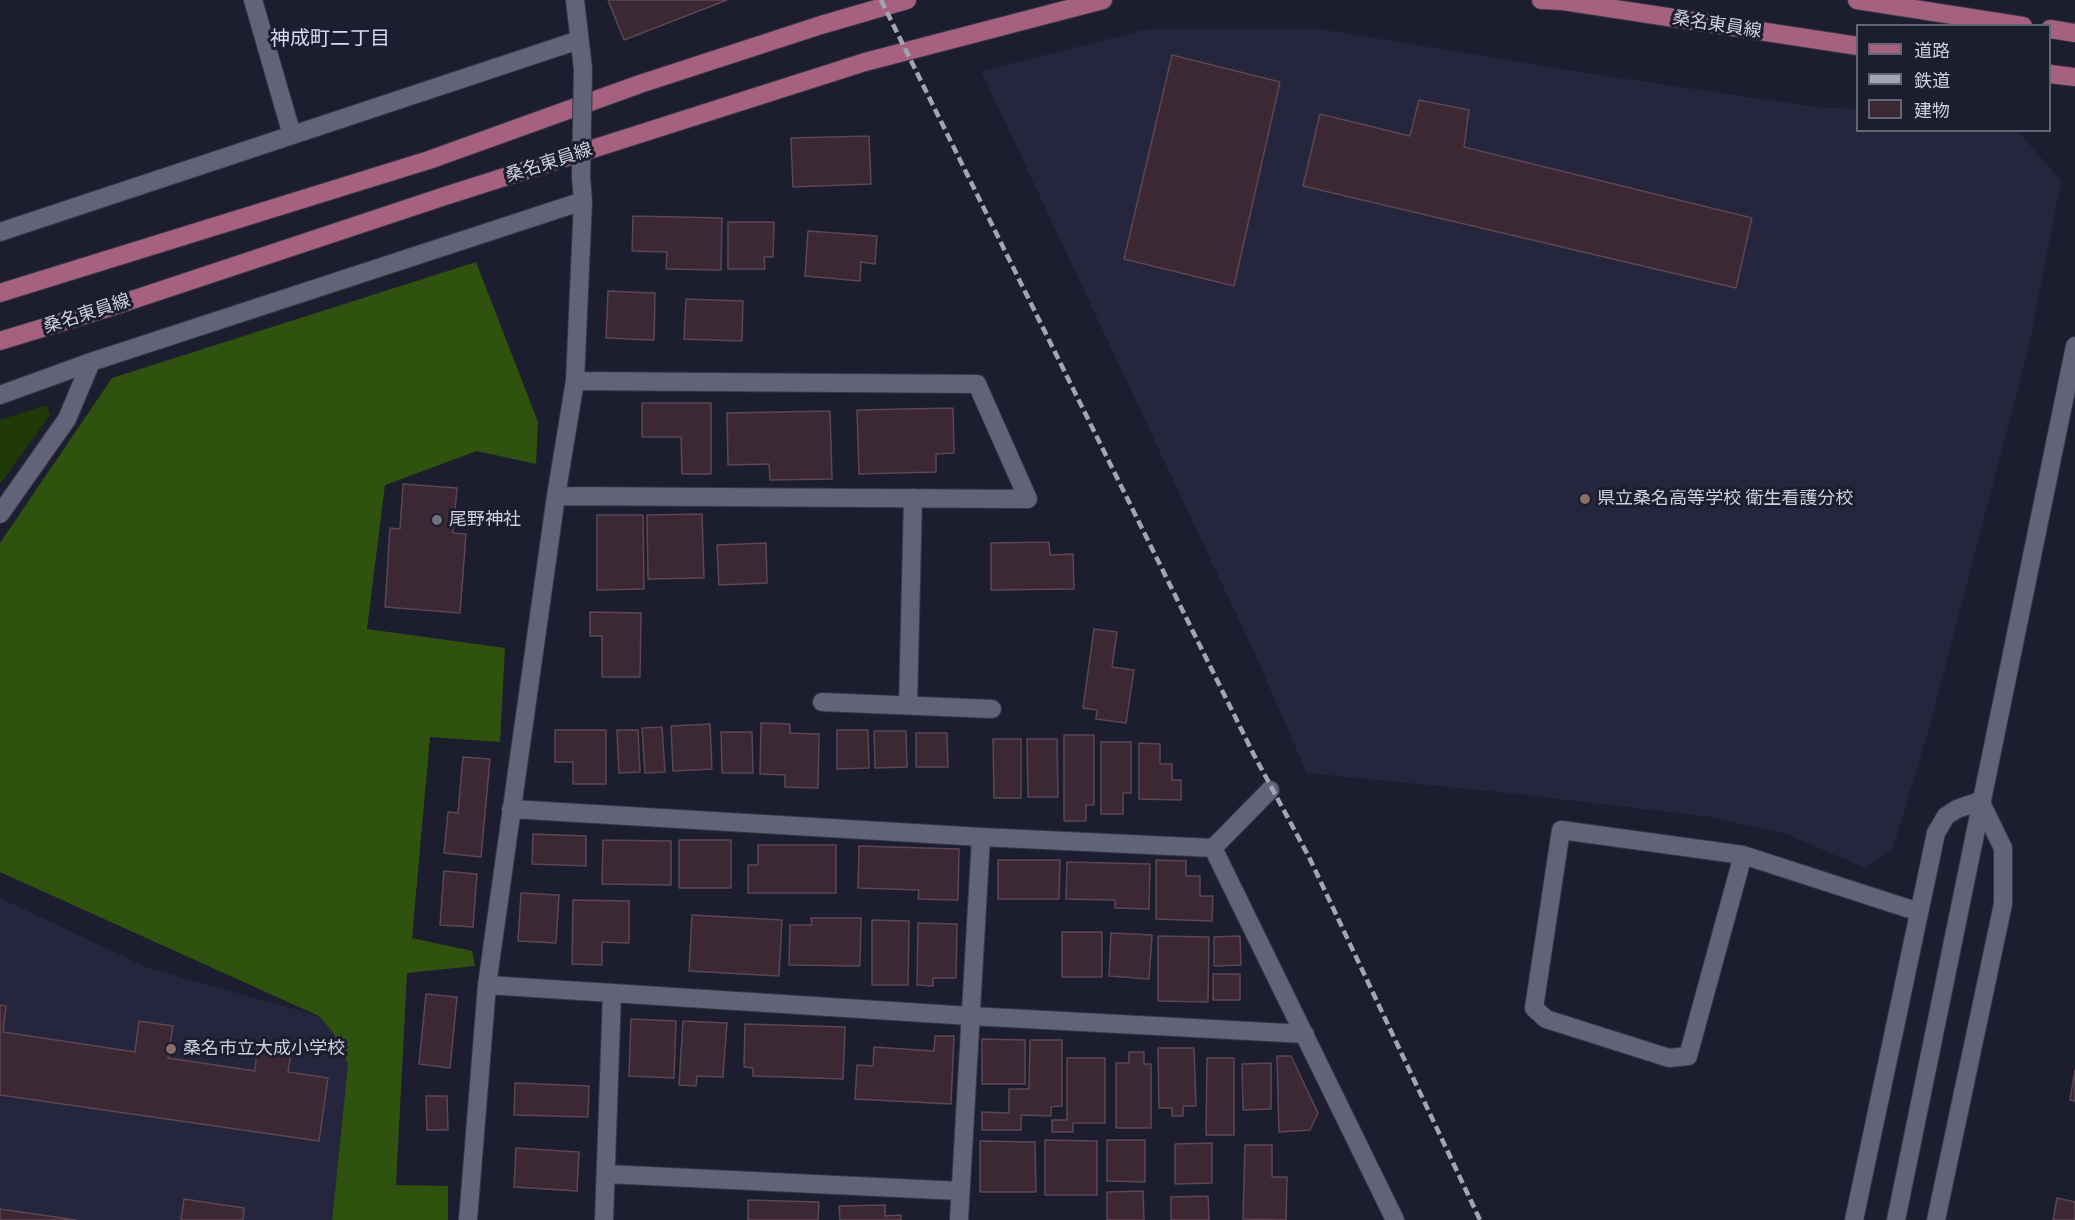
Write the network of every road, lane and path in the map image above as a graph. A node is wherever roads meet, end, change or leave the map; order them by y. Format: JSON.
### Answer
{"nodes":[{"id":1,"x":253,"y":0,"type":"edge"},
{"id":2,"x":575,"y":0,"type":"edge"},
{"id":3,"x":907,"y":0,"type":"edge"},
{"id":4,"x":1103,"y":0,"type":"edge"},
{"id":5,"x":1541,"y":0,"type":"edge"},
{"id":6,"x":1857,"y":0,"type":"edge"},
{"id":7,"x":1563,"y":1,"type":"edge"},
{"id":8,"x":2010,"y":24,"type":"edge"},
{"id":9,"x":2051,"y":29,"type":"edge"},
{"id":10,"x":2075,"y":33,"type":"edge"},
{"id":11,"x":579,"y":40,"type":"junction"},
{"id":12,"x":1856,"y":46,"type":"edge"},
{"id":13,"x":2051,"y":74,"type":"edge"},
{"id":14,"x":2075,"y":77,"type":"edge"},
{"id":15,"x":292,"y":135,"type":"junction"},
{"id":16,"x":583,"y":201,"type":"junction"},
{"id":17,"x":0,"y":232,"type":"edge"},
{"id":18,"x":0,"y":293,"type":"edge"},
{"id":19,"x":0,"y":341,"type":"edge"},
{"id":20,"x":2075,"y":346,"type":"edge"},
{"id":21,"x":91,"y":362,"type":"junction"},
{"id":22,"x":575,"y":381,"type":"junction"},
{"id":23,"x":0,"y":395,"type":"edge"},
{"id":24,"x":556,"y":496,"type":"junction"},
{"id":25,"x":913,"y":498,"type":"junction"},
{"id":26,"x":0,"y":514,"type":"edge"},
{"id":27,"x":822,"y":702,"type":"dead end"},
{"id":28,"x":908,"y":705,"type":"junction"},
{"id":29,"x":992,"y":709,"type":"dead end"},
{"id":30,"x":1270,"y":790,"type":"dead end"},
{"id":31,"x":1980,"y":801,"type":"junction"},
{"id":32,"x":511,"y":809,"type":"junction"},
{"id":33,"x":981,"y":837,"type":"junction"},
{"id":34,"x":1213,"y":848,"type":"junction"},
{"id":35,"x":1743,"y":855,"type":"junction"},
{"id":36,"x":1919,"y":912,"type":"junction"},
{"id":37,"x":487,"y":985,"type":"junction"},
{"id":38,"x":612,"y":993,"type":"junction"},
{"id":39,"x":970,"y":1016,"type":"junction"},
{"id":40,"x":1305,"y":1034,"type":"junction"},
{"id":41,"x":608,"y":1174,"type":"junction"},
{"id":42,"x":960,"y":1191,"type":"junction"},
{"id":43,"x":468,"y":1220,"type":"edge"},
{"id":44,"x":604,"y":1220,"type":"edge"},
{"id":45,"x":959,"y":1220,"type":"edge"},
{"id":46,"x":1395,"y":1220,"type":"edge"},
{"id":47,"x":1854,"y":1220,"type":"edge"},
{"id":48,"x":1896,"y":1220,"type":"edge"},
{"id":49,"x":1936,"y":1220,"type":"edge"}],
"edges":[{"from":1,"to":15,"type":"street"},
{"from":2,"to":11,"type":"street"},
{"from":3,"to":18,"type":"main road"},
{"from":4,"to":19,"type":"main road","name":"桑名東員線"},
{"from":5,"to":7,"type":"main road","name":"桑名東員線"},
{"from":6,"to":8,"type":"main road"},
{"from":7,"to":12,"type":"main road","name":"桑名東員線"},
{"from":9,"to":10,"type":"main road"},
{"from":11,"to":15,"type":"street"},
{"from":11,"to":16,"type":"street","bridge":true},
{"from":13,"to":14,"type":"main road"},
{"from":15,"to":17,"type":"street"},
{"from":16,"to":21,"type":"street"},
{"from":16,"to":22,"type":"street"},
{"from":20,"to":31,"type":"street"},
{"from":21,"to":23,"type":"street"},
{"from":21,"to":26,"type":"street"},
{"from":22,"to":24,"type":"street"},
{"from":22,"to":25,"type":"street"},
{"from":24,"to":25,"type":"street"},
{"from":24,"to":32,"type":"street"},
{"from":25,"to":28,"type":"street"},
{"from":27,"to":28,"type":"street"},
{"from":28,"to":29,"type":"street"},
{"from":30,"to":34,"type":"street"},
{"from":31,"to":36,"type":"street"},
{"from":31,"to":48,"type":"street"},
{"from":31,"to":49,"type":"street"},
{"from":32,"to":33,"type":"street"},
{"from":32,"to":37,"type":"street"},
{"from":33,"to":34,"type":"street"},
{"from":33,"to":39,"type":"street"},
{"from":34,"to":40,"type":"street"},
{"from":35,"to":35,"type":"street"},
{"from":35,"to":36,"type":"street"},
{"from":36,"to":47,"type":"street"},
{"from":37,"to":38,"type":"street"},
{"from":37,"to":43,"type":"street"},
{"from":38,"to":39,"type":"street"},
{"from":38,"to":41,"type":"street"},
{"from":39,"to":40,"type":"street"},
{"from":39,"to":42,"type":"street"},
{"from":40,"to":46,"type":"street"},
{"from":41,"to":42,"type":"street"},
{"from":41,"to":44,"type":"street"},
{"from":42,"to":45,"type":"street"}]}
